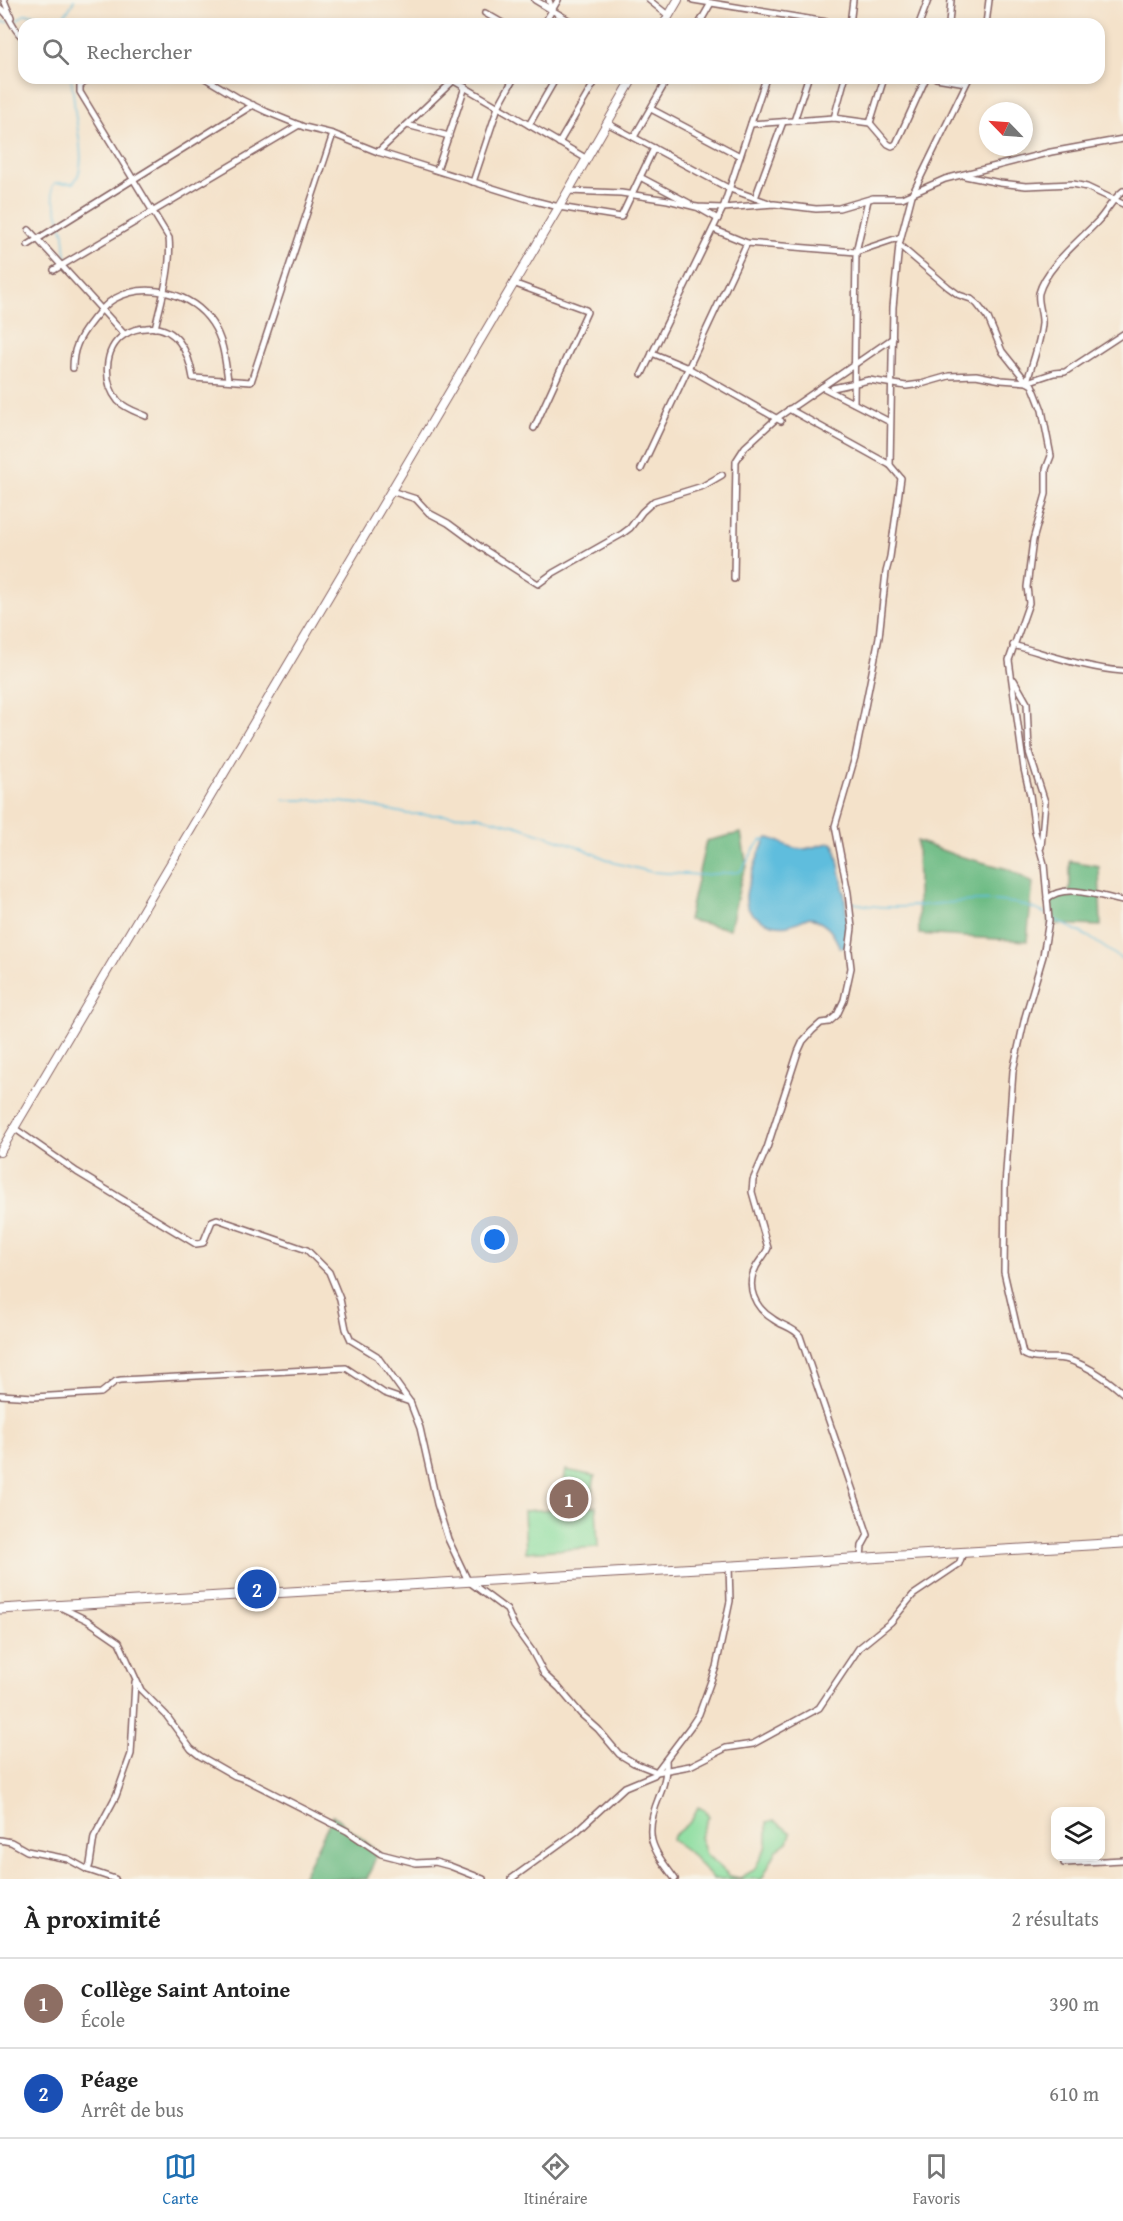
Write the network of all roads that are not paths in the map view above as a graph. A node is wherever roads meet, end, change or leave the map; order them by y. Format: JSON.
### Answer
{"nodes":[{"id":1,"x":4,"y":0,"type":"edge"},
{"id":2,"x":535,"y":0,"type":"edge"},
{"id":3,"x":549,"y":0,"type":"edge"},
{"id":4,"x":558,"y":0,"type":"edge"},
{"id":5,"x":649,"y":0,"type":"edge"},
{"id":6,"x":678,"y":0,"type":"edge"},
{"id":7,"x":693,"y":0,"type":"edge"},
{"id":8,"x":853,"y":0,"type":"edge"},
{"id":9,"x":928,"y":0,"type":"edge"},
{"id":10,"x":951,"y":0,"type":"edge"},
{"id":11,"x":989,"y":0,"type":"edge"},
{"id":12,"x":711,"y":3,"type":"junction"},
{"id":13,"x":0,"y":8,"type":"edge"},
{"id":14,"x":552,"y":10,"type":"junction"},
{"id":15,"x":485,"y":13,"type":"dead end"},
{"id":16,"x":787,"y":15,"type":"junction"},
{"id":17,"x":669,"y":16,"type":"joint"},
{"id":18,"x":494,"y":18,"type":"edge"},
{"id":19,"x":547,"y":18,"type":"edge"},
{"id":20,"x":565,"y":18,"type":"edge"},
{"id":21,"x":702,"y":18,"type":"edge"},
{"id":22,"x":786,"y":18,"type":"edge"},
{"id":23,"x":802,"y":18,"type":"edge"},
{"id":24,"x":851,"y":18,"type":"edge"},
{"id":25,"x":921,"y":18,"type":"edge"},
{"id":26,"x":950,"y":18,"type":"edge"},
{"id":27,"x":987,"y":18,"type":"edge"},
{"id":28,"x":11,"y":19,"type":"junction"},
{"id":29,"x":18,"y":35,"type":"edge"},
{"id":30,"x":82,"y":84,"type":"edge"},
{"id":31,"x":216,"y":84,"type":"edge"},
{"id":32,"x":446,"y":84,"type":"edge"},
{"id":33,"x":460,"y":84,"type":"edge"},
{"id":34,"x":511,"y":84,"type":"edge"},
{"id":35,"x":553,"y":84,"type":"edge"},
{"id":36,"x":593,"y":84,"type":"edge"},
{"id":37,"x":630,"y":84,"type":"edge"},
{"id":38,"x":665,"y":84,"type":"edge"},
{"id":39,"x":764,"y":84,"type":"edge"},
{"id":40,"x":806,"y":84,"type":"edge"},
{"id":41,"x":843,"y":84,"type":"edge"},
{"id":42,"x":882,"y":84,"type":"edge"},
{"id":43,"x":923,"y":84,"type":"edge"},
{"id":44,"x":966,"y":84,"type":"edge"},
{"id":45,"x":465,"y":87,"type":"junction"},
{"id":46,"x":253,"y":105,"type":"junction"},
{"id":47,"x":498,"y":107,"type":"junction"},
{"id":48,"x":651,"y":109,"type":"junction"},
{"id":49,"x":834,"y":118,"type":"junction"},
{"id":50,"x":794,"y":121,"type":"junction"},
{"id":51,"x":783,"y":122,"type":"junction"},
{"id":52,"x":607,"y":123,"type":"junction"},
{"id":53,"x":870,"y":123,"type":"junction"},
{"id":54,"x":407,"y":124,"type":"junction"},
{"id":55,"x":751,"y":124,"type":"junction"},
{"id":56,"x":298,"y":125,"type":"junction"},
{"id":57,"x":529,"y":125,"type":"junction"},
{"id":58,"x":333,"y":134,"type":"junction"},
{"id":59,"x":449,"y":136,"type":"junction"},
{"id":60,"x":634,"y":137,"type":"junction"},
{"id":61,"x":1123,"y":139,"type":"edge"},
{"id":62,"x":559,"y":142,"type":"junction"},
{"id":63,"x":654,"y":148,"type":"junction"},
{"id":64,"x":378,"y":152,"type":"junction"},
{"id":65,"x":740,"y":156,"type":"junction"},
{"id":66,"x":586,"y":159,"type":"junction"},
{"id":67,"x":437,"y":170,"type":"junction"},
{"id":68,"x":964,"y":175,"type":"junction"},
{"id":69,"x":640,"y":177,"type":"junction"},
{"id":70,"x":133,"y":180,"type":"junction"},
{"id":71,"x":473,"y":182,"type":"junction"},
{"id":72,"x":729,"y":189,"type":"junction"},
{"id":73,"x":568,"y":191,"type":"junction"},
{"id":74,"x":1123,"y":191,"type":"edge"},
{"id":75,"x":631,"y":195,"type":"junction"},
{"id":76,"x":912,"y":195,"type":"junction"},
{"id":77,"x":755,"y":198,"type":"junction"},
{"id":78,"x":1113,"y":199,"type":"junction"},
{"id":79,"x":868,"y":200,"type":"junction"},
{"id":80,"x":774,"y":204,"type":"junction"},
{"id":81,"x":1123,"y":204,"type":"edge"},
{"id":82,"x":695,"y":206,"type":"junction"},
{"id":83,"x":559,"y":207,"type":"junction"},
{"id":84,"x":723,"y":208,"type":"junction"},
{"id":85,"x":152,"y":211,"type":"junction"},
{"id":86,"x":718,"y":219,"type":"junction"},
{"id":87,"x":713,"y":229,"type":"junction"},
{"id":88,"x":29,"y":230,"type":"dead end"},
{"id":89,"x":901,"y":237,"type":"junction"},
{"id":90,"x":37,"y":239,"type":"junction"},
{"id":91,"x":747,"y":243,"type":"junction"},
{"id":92,"x":28,"y":245,"type":"dead end"},
{"id":93,"x":899,"y":245,"type":"junction"},
{"id":94,"x":856,"y":252,"type":"junction"},
{"id":95,"x":61,"y":265,"type":"junction"},
{"id":96,"x":54,"y":270,"type":"dead end"},
{"id":97,"x":513,"y":283,"type":"junction"},
{"id":98,"x":164,"y":292,"type":"junction"},
{"id":99,"x":102,"y":310,"type":"junction"},
{"id":100,"x":155,"y":327,"type":"junction"},
{"id":101,"x":124,"y":334,"type":"junction"},
{"id":102,"x":1123,"y":334,"type":"edge"},
{"id":103,"x":893,"y":338,"type":"junction"},
{"id":104,"x":652,"y":353,"type":"junction"},
{"id":105,"x":854,"y":366,"type":"junction"},
{"id":106,"x":73,"y":368,"type":"dead end"},
{"id":107,"x":688,"y":368,"type":"junction"},
{"id":108,"x":642,"y":374,"type":"dead end"},
{"id":109,"x":228,"y":380,"type":"junction"},
{"id":110,"x":854,"y":382,"type":"junction"},
{"id":111,"x":1027,"y":382,"type":"junction"},
{"id":112,"x":891,"y":384,"type":"junction"},
{"id":113,"x":822,"y":387,"type":"junction"},
{"id":114,"x":833,"y":388,"type":"dead end"},
{"id":115,"x":854,"y":403,"type":"junction"},
{"id":116,"x":789,"y":409,"type":"junction"},
{"id":117,"x":147,"y":416,"type":"dead end"},
{"id":118,"x":779,"y":420,"type":"junction"},
{"id":119,"x":891,"y":422,"type":"junction"},
{"id":120,"x":534,"y":428,"type":"dead end"},
{"id":121,"x":890,"y":465,"type":"junction"},
{"id":122,"x":641,"y":469,"type":"dead end"},
{"id":123,"x":722,"y":476,"type":"dead end"},
{"id":124,"x":391,"y":490,"type":"junction"},
{"id":125,"x":734,"y":579,"type":"dead end"},
{"id":126,"x":1014,"y":645,"type":"junction"},
{"id":127,"x":1123,"y":671,"type":"edge"},
{"id":128,"x":1011,"y":674,"type":"junction"},
{"id":129,"x":1041,"y":848,"type":"junction"},
{"id":130,"x":1047,"y":899,"type":"junction"},
{"id":131,"x":1123,"y":901,"type":"edge"},
{"id":132,"x":14,"y":1128,"type":"junction"},
{"id":133,"x":0,"y":1152,"type":"edge"},
{"id":134,"x":1123,"y":1393,"type":"edge"},
{"id":135,"x":0,"y":1395,"type":"edge"},
{"id":136,"x":410,"y":1402,"type":"junction"},
{"id":137,"x":1123,"y":1544,"type":"edge"},
{"id":138,"x":963,"y":1553,"type":"junction"},
{"id":139,"x":861,"y":1558,"type":"junction"},
{"id":140,"x":729,"y":1566,"type":"junction"},
{"id":141,"x":468,"y":1581,"type":"junction"},
{"id":142,"x":58,"y":1605,"type":"junction"},
{"id":143,"x":0,"y":1609,"type":"edge"},
{"id":144,"x":135,"y":1680,"type":"junction"},
{"id":145,"x":666,"y":1760,"type":"junction"},
{"id":146,"x":667,"y":1770,"type":"junction"},
{"id":147,"x":657,"y":1772,"type":"junction"},
{"id":148,"x":0,"y":1840,"type":"edge"},
{"id":149,"x":1123,"y":1860,"type":"edge"},
{"id":150,"x":1064,"y":1863,"type":"dead end"},
{"id":151,"x":523,"y":1869,"type":"junction"},
{"id":152,"x":88,"y":1870,"type":"junction"},
{"id":153,"x":115,"y":1879,"type":"edge"},
{"id":154,"x":483,"y":1879,"type":"edge"},
{"id":155,"x":511,"y":1879,"type":"edge"},
{"id":156,"x":521,"y":1879,"type":"edge"},
{"id":157,"x":675,"y":1879,"type":"edge"}],
"edges":[{"from":1,"to":28,"type":"street"},
{"from":2,"to":14,"type":"street"},
{"from":3,"to":14,"type":"street"},
{"from":4,"to":14,"type":"street"},
{"from":5,"to":17,"type":"street"},
{"from":6,"to":17,"type":"street"},
{"from":7,"to":12,"type":"street"},
{"from":8,"to":24,"type":"street"},
{"from":9,"to":25,"type":"street"},
{"from":10,"to":26,"type":"street"},
{"from":11,"to":27,"type":"street"},
{"from":12,"to":16,"type":"street"},
{"from":12,"to":21,"type":"street"},
{"from":13,"to":28,"type":"street"},
{"from":14,"to":19,"type":"street"},
{"from":14,"to":20,"type":"street"},
{"from":15,"to":18,"type":"street"},
{"from":16,"to":22,"type":"street"},
{"from":16,"to":23,"type":"street"},
{"from":28,"to":29,"type":"street"},
{"from":30,"to":70,"type":"street"},
{"from":31,"to":46,"type":"street"},
{"from":32,"to":54,"type":"street"},
{"from":33,"to":45,"type":"street"},
{"from":34,"to":47,"type":"street"},
{"from":35,"to":57,"type":"street"},
{"from":36,"to":62,"type":"street"},
{"from":37,"to":52,"type":"street"},
{"from":38,"to":48,"type":"street"},
{"from":39,"to":55,"type":"street"},
{"from":40,"to":50,"type":"street"},
{"from":41,"to":49,"type":"street"},
{"from":42,"to":53,"type":"street"},
{"from":43,"to":53,"type":"street"},
{"from":44,"to":76,"type":"street"},
{"from":45,"to":47,"type":"street"},
{"from":45,"to":59,"type":"street"},
{"from":46,"to":56,"type":"street"},
{"from":46,"to":70,"type":"street"},
{"from":47,"to":57,"type":"street"},
{"from":47,"to":71,"type":"street"},
{"from":48,"to":60,"type":"street"},
{"from":48,"to":65,"type":"street"},
{"from":49,"to":50,"type":"street"},
{"from":49,"to":53,"type":"street"},
{"from":50,"to":51,"type":"street"},
{"from":51,"to":55,"type":"street"},
{"from":51,"to":77,"type":"street"},
{"from":52,"to":60,"type":"street"},
{"from":52,"to":66,"type":"street"},
{"from":54,"to":59,"type":"street"},
{"from":54,"to":64,"type":"street"},
{"from":55,"to":65,"type":"street"},
{"from":56,"to":58,"type":"street"},
{"from":56,"to":85,"type":"street"},
{"from":57,"to":62,"type":"street"},
{"from":58,"to":64,"type":"street"},
{"from":58,"to":109,"type":"street"},
{"from":59,"to":67,"type":"street"},
{"from":60,"to":63,"type":"street"},
{"from":61,"to":68,"type":"street"},
{"from":62,"to":66,"type":"street"},
{"from":63,"to":69,"type":"street"},
{"from":63,"to":72,"type":"street"},
{"from":64,"to":67,"type":"street"},
{"from":65,"to":72,"type":"street"},
{"from":66,"to":73,"type":"street"},
{"from":67,"to":71,"type":"street"},
{"from":68,"to":76,"type":"street"},
{"from":68,"to":78,"type":"street"},
{"from":69,"to":75,"type":"street"},
{"from":69,"to":82,"type":"street"},
{"from":70,"to":85,"type":"street"},
{"from":70,"to":90,"type":"street"},
{"from":71,"to":83,"type":"street"},
{"from":72,"to":77,"type":"street"},
{"from":72,"to":84,"type":"street"},
{"from":73,"to":75,"type":"street"},
{"from":73,"to":83,"type":"street"},
{"from":74,"to":78,"type":"street"},
{"from":75,"to":82,"type":"street"},
{"from":75,"to":83,"type":"street"},
{"from":76,"to":79,"type":"street"},
{"from":76,"to":89,"type":"street"},
{"from":77,"to":80,"type":"street"},
{"from":78,"to":81,"type":"street"},
{"from":78,"to":111,"type":"street"},
{"from":79,"to":80,"type":"street"},
{"from":79,"to":94,"type":"street"},
{"from":80,"to":84,"type":"street"},
{"from":82,"to":84,"type":"street"},
{"from":82,"to":86,"type":"street"},
{"from":83,"to":97,"type":"street"},
{"from":84,"to":86,"type":"street"},
{"from":85,"to":95,"type":"street"},
{"from":85,"to":98,"type":"street"},
{"from":86,"to":87,"type":"street"},
{"from":87,"to":91,"type":"street"},
{"from":87,"to":104,"type":"street"},
{"from":88,"to":90,"type":"street"},
{"from":89,"to":93,"type":"street"},
{"from":89,"to":94,"type":"street"},
{"from":90,"to":92,"type":"street"},
{"from":90,"to":95,"type":"street"},
{"from":91,"to":94,"type":"street"},
{"from":91,"to":107,"type":"street"},
{"from":93,"to":103,"type":"street"},
{"from":93,"to":111,"type":"street"},
{"from":94,"to":105,"type":"street"},
{"from":95,"to":96,"type":"street"},
{"from":95,"to":99,"type":"street"},
{"from":97,"to":120,"type":"street"},
{"from":97,"to":124,"type":"street"},
{"from":98,"to":99,"type":"street"},
{"from":98,"to":100,"type":"street"},
{"from":98,"to":109,"type":"street"},
{"from":99,"to":101,"type":"street"},
{"from":99,"to":106,"type":"street"},
{"from":100,"to":101,"type":"street"},
{"from":100,"to":109,"type":"street"},
{"from":101,"to":117,"type":"street"},
{"from":102,"to":111,"type":"street"},
{"from":103,"to":105,"type":"street"},
{"from":103,"to":112,"type":"street"},
{"from":104,"to":107,"type":"street"},
{"from":104,"to":108,"type":"street"},
{"from":105,"to":110,"type":"street"},
{"from":105,"to":113,"type":"street"},
{"from":107,"to":118,"type":"street"},
{"from":107,"to":122,"type":"street"},
{"from":110,"to":112,"type":"street"},
{"from":110,"to":114,"type":"street"},
{"from":110,"to":115,"type":"street"},
{"from":111,"to":112,"type":"street"},
{"from":111,"to":126,"type":"street"},
{"from":112,"to":119,"type":"street"},
{"from":113,"to":115,"type":"street"},
{"from":113,"to":116,"type":"street"},
{"from":115,"to":119,"type":"street"},
{"from":116,"to":118,"type":"street"},
{"from":116,"to":121,"type":"street"},
{"from":118,"to":125,"type":"street"},
{"from":119,"to":121,"type":"street"},
{"from":121,"to":139,"type":"street"},
{"from":123,"to":124,"type":"street"},
{"from":124,"to":132,"type":"street"},
{"from":126,"to":127,"type":"street"},
{"from":126,"to":128,"type":"street"},
{"from":128,"to":129,"type":"street"},
{"from":128,"to":129,"type":"street"},
{"from":129,"to":130,"type":"street"},
{"from":130,"to":131,"type":"street"},
{"from":130,"to":134,"type":"street"},
{"from":132,"to":133,"type":"street"},
{"from":132,"to":136,"type":"street"},
{"from":135,"to":136,"type":"street"},
{"from":136,"to":141,"type":"street"},
{"from":137,"to":138,"type":"highway"},
{"from":138,"to":139,"type":"highway"},
{"from":138,"to":146,"type":"street"},
{"from":139,"to":140,"type":"highway"},
{"from":140,"to":141,"type":"highway"},
{"from":140,"to":145,"type":"street"},
{"from":141,"to":142,"type":"highway"},
{"from":141,"to":147,"type":"street"},
{"from":142,"to":143,"type":"highway"},
{"from":142,"to":144,"type":"street"},
{"from":144,"to":152,"type":"street"},
{"from":144,"to":154,"type":"street"},
{"from":145,"to":146,"type":"street"},
{"from":145,"to":147,"type":"street"},
{"from":146,"to":147,"type":"street"},
{"from":146,"to":157,"type":"street"},
{"from":147,"to":151,"type":"street"},
{"from":148,"to":152,"type":"street"},
{"from":149,"to":150,"type":"street"},
{"from":151,"to":155,"type":"street"},
{"from":151,"to":156,"type":"street"},
{"from":152,"to":153,"type":"street"}]}
